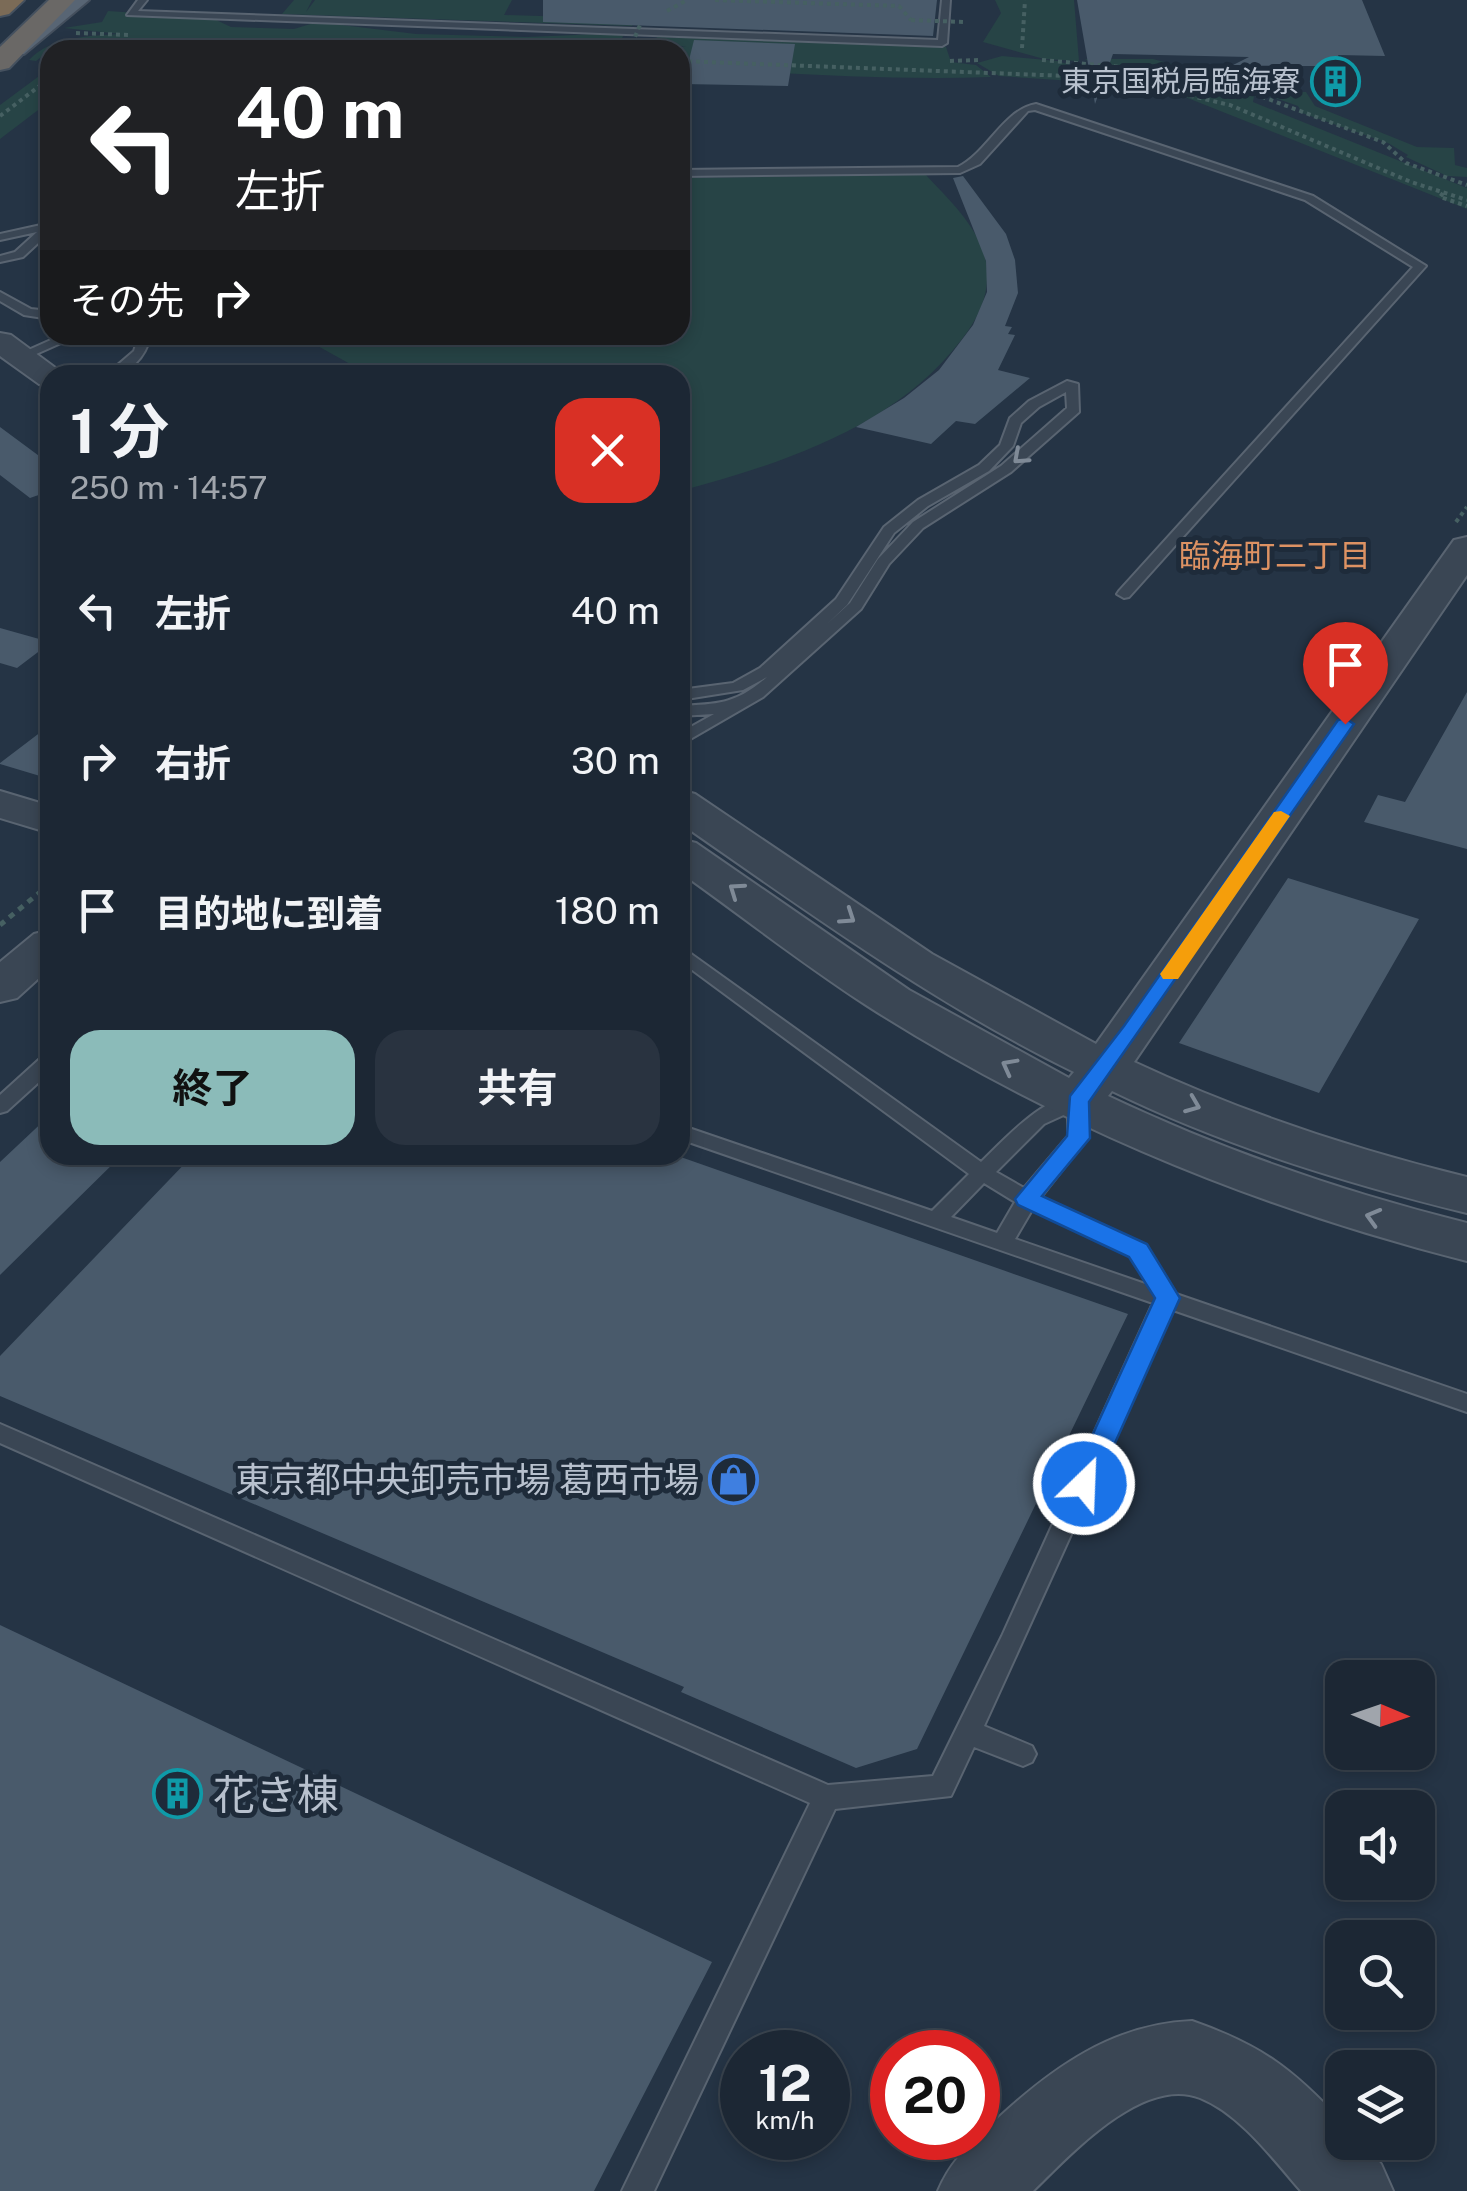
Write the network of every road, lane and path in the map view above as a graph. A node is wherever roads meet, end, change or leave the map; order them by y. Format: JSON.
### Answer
{"nodes":[{"id":1,"x":12,"y":0,"type":"edge"},
{"id":2,"x":42,"y":0,"type":"edge"},
{"id":3,"x":63,"y":0,"type":"edge"},
{"id":4,"x":77,"y":0,"type":"edge"},
{"id":5,"x":143,"y":0,"type":"edge"},
{"id":6,"x":715,"y":0,"type":"edge"},
{"id":7,"x":946,"y":0,"type":"edge"},
{"id":8,"x":1025,"y":0,"type":"edge"},
{"id":9,"x":0,"y":10,"type":"edge"},
{"id":10,"x":910,"y":20,"type":"joint"},
{"id":11,"x":965,"y":22,"type":"dead end"},
{"id":12,"x":640,"y":26,"type":"dead end"},
{"id":13,"x":634,"y":40,"type":"edge"},
{"id":14,"x":1022,"y":48,"type":"dead end"},
{"id":15,"x":5,"y":49,"type":"edge"},
{"id":16,"x":1042,"y":60,"type":"dead end"},
{"id":17,"x":1122,"y":68,"type":"junction"},
{"id":18,"x":1116,"y":80,"type":"dead end"},
{"id":19,"x":40,"y":86,"type":"edge"},
{"id":20,"x":0,"y":116,"type":"edge"},
{"id":21,"x":690,"y":173,"type":"edge"},
{"id":22,"x":1467,"y":185,"type":"edge"},
{"id":23,"x":1443,"y":193,"type":"dead end"},
{"id":24,"x":1467,"y":206,"type":"edge"},
{"id":25,"x":40,"y":228,"type":"edge"},
{"id":26,"x":40,"y":235,"type":"edge"},
{"id":27,"x":0,"y":237,"type":"edge"},
{"id":28,"x":0,"y":259,"type":"edge"},
{"id":29,"x":0,"y":296,"type":"edge"},
{"id":30,"x":40,"y":314,"type":"edge"},
{"id":31,"x":44,"y":345,"type":"edge"},
{"id":32,"x":142,"y":345,"type":"edge"},
{"id":33,"x":7,"y":358,"type":"edge"},
{"id":34,"x":125,"y":365,"type":"edge"},
{"id":35,"x":40,"y":372,"type":"edge"},
{"id":36,"x":40,"y":399,"type":"edge"},
{"id":37,"x":1467,"y":548,"type":"edge"},
{"id":38,"x":1124,"y":594,"type":"dead end"},
{"id":39,"x":690,"y":694,"type":"edge"},
{"id":40,"x":746,"y":702,"type":"junction"},
{"id":41,"x":690,"y":712,"type":"edge"},
{"id":42,"x":690,"y":734,"type":"edge"},
{"id":43,"x":0,"y":804,"type":"edge"},
{"id":44,"x":690,"y":810,"type":"edge"},
{"id":45,"x":40,"y":817,"type":"edge"},
{"id":46,"x":690,"y":859,"type":"edge"},
{"id":47,"x":40,"y":892,"type":"edge"},
{"id":48,"x":40,"y":915,"type":"edge"},
{"id":49,"x":0,"y":925,"type":"edge"},
{"id":50,"x":0,"y":948,"type":"edge"},
{"id":51,"x":40,"y":952,"type":"edge"},
{"id":52,"x":690,"y":959,"type":"edge"},
{"id":53,"x":0,"y":986,"type":"edge"},
{"id":54,"x":40,"y":1069,"type":"edge"},
{"id":55,"x":1091,"y":1084,"type":"junction"},
{"id":56,"x":0,"y":1106,"type":"edge"},
{"id":57,"x":690,"y":1135,"type":"edge"},
{"id":58,"x":980,"y":1172,"type":"junction"},
{"id":59,"x":1467,"y":1196,"type":"edge"},
{"id":60,"x":1027,"y":1199,"type":"junction"},
{"id":61,"x":936,"y":1219,"type":"junction"},
{"id":62,"x":1003,"y":1242,"type":"junction"},
{"id":63,"x":1467,"y":1242,"type":"edge"},
{"id":64,"x":1167,"y":1298,"type":"junction"},
{"id":65,"x":1467,"y":1403,"type":"edge"},
{"id":66,"x":0,"y":1433,"type":"edge"},
{"id":67,"x":970,"y":1733,"type":"junction"},
{"id":68,"x":1023,"y":1754,"type":"dead end"},
{"id":69,"x":827,"y":1797,"type":"junction"},
{"id":70,"x":638,"y":2191,"type":"edge"},
{"id":71,"x":977,"y":2191,"type":"edge"},
{"id":72,"x":1354,"y":2191,"type":"edge"}],
"edges":[{"from":1,"to":9,"type":"highway"},
{"from":2,"to":15,"type":"highway"},
{"from":3,"to":15,"type":"highway"},
{"from":4,"to":15,"type":"main road"},
{"from":5,"to":7,"type":"lane"},
{"from":6,"to":10,"type":"path"},
{"from":8,"to":14,"type":"path"},
{"from":10,"to":11,"type":"path","bridge":true},
{"from":12,"to":13,"type":"path","bridge":true},
{"from":16,"to":17,"type":"path"},
{"from":17,"to":18,"type":"path"},
{"from":17,"to":22,"type":"path"},
{"from":19,"to":20,"type":"path"},
{"from":21,"to":38,"type":"lane"},
{"from":23,"to":24,"type":"path"},
{"from":25,"to":27,"type":"lane"},
{"from":26,"to":28,"type":"lane"},
{"from":29,"to":30,"type":"lane"},
{"from":31,"to":33,"type":"lane"},
{"from":32,"to":34,"type":"lane"},
{"from":33,"to":35,"type":"street"},
{"from":33,"to":36,"type":"street"},
{"from":37,"to":55,"type":"street"},
{"from":39,"to":40,"type":"lane","one_way":true},
{"from":40,"to":41,"type":"lane"},
{"from":40,"to":42,"type":"lane"},
{"from":43,"to":45,"type":"street"},
{"from":44,"to":55,"type":"street","one_way":true},
{"from":55,"to":46,"type":"street","one_way":true},
{"from":47,"to":49,"type":"path"},
{"from":48,"to":50,"type":"street"},
{"from":51,"to":53,"type":"street"},
{"from":52,"to":58,"type":"lane"},
{"from":54,"to":56,"type":"lane"},
{"from":55,"to":58,"type":"lane"},
{"from":55,"to":59,"type":"street","one_way":true},
{"from":55,"to":60,"type":"lane"},
{"from":63,"to":55,"type":"street","one_way":true},
{"from":57,"to":61,"type":"lane"},
{"from":58,"to":60,"type":"lane"},
{"from":58,"to":61,"type":"lane"},
{"from":60,"to":62,"type":"lane"},
{"from":60,"to":64,"type":"lane"},
{"from":61,"to":62,"type":"lane"},
{"from":62,"to":64,"type":"lane"},
{"from":64,"to":65,"type":"lane"},
{"from":64,"to":67,"type":"lane"},
{"from":66,"to":69,"type":"lane"},
{"from":67,"to":68,"type":"lane"},
{"from":67,"to":69,"type":"lane"},
{"from":69,"to":70,"type":"lane"},
{"from":71,"to":72,"type":"street"}]}
